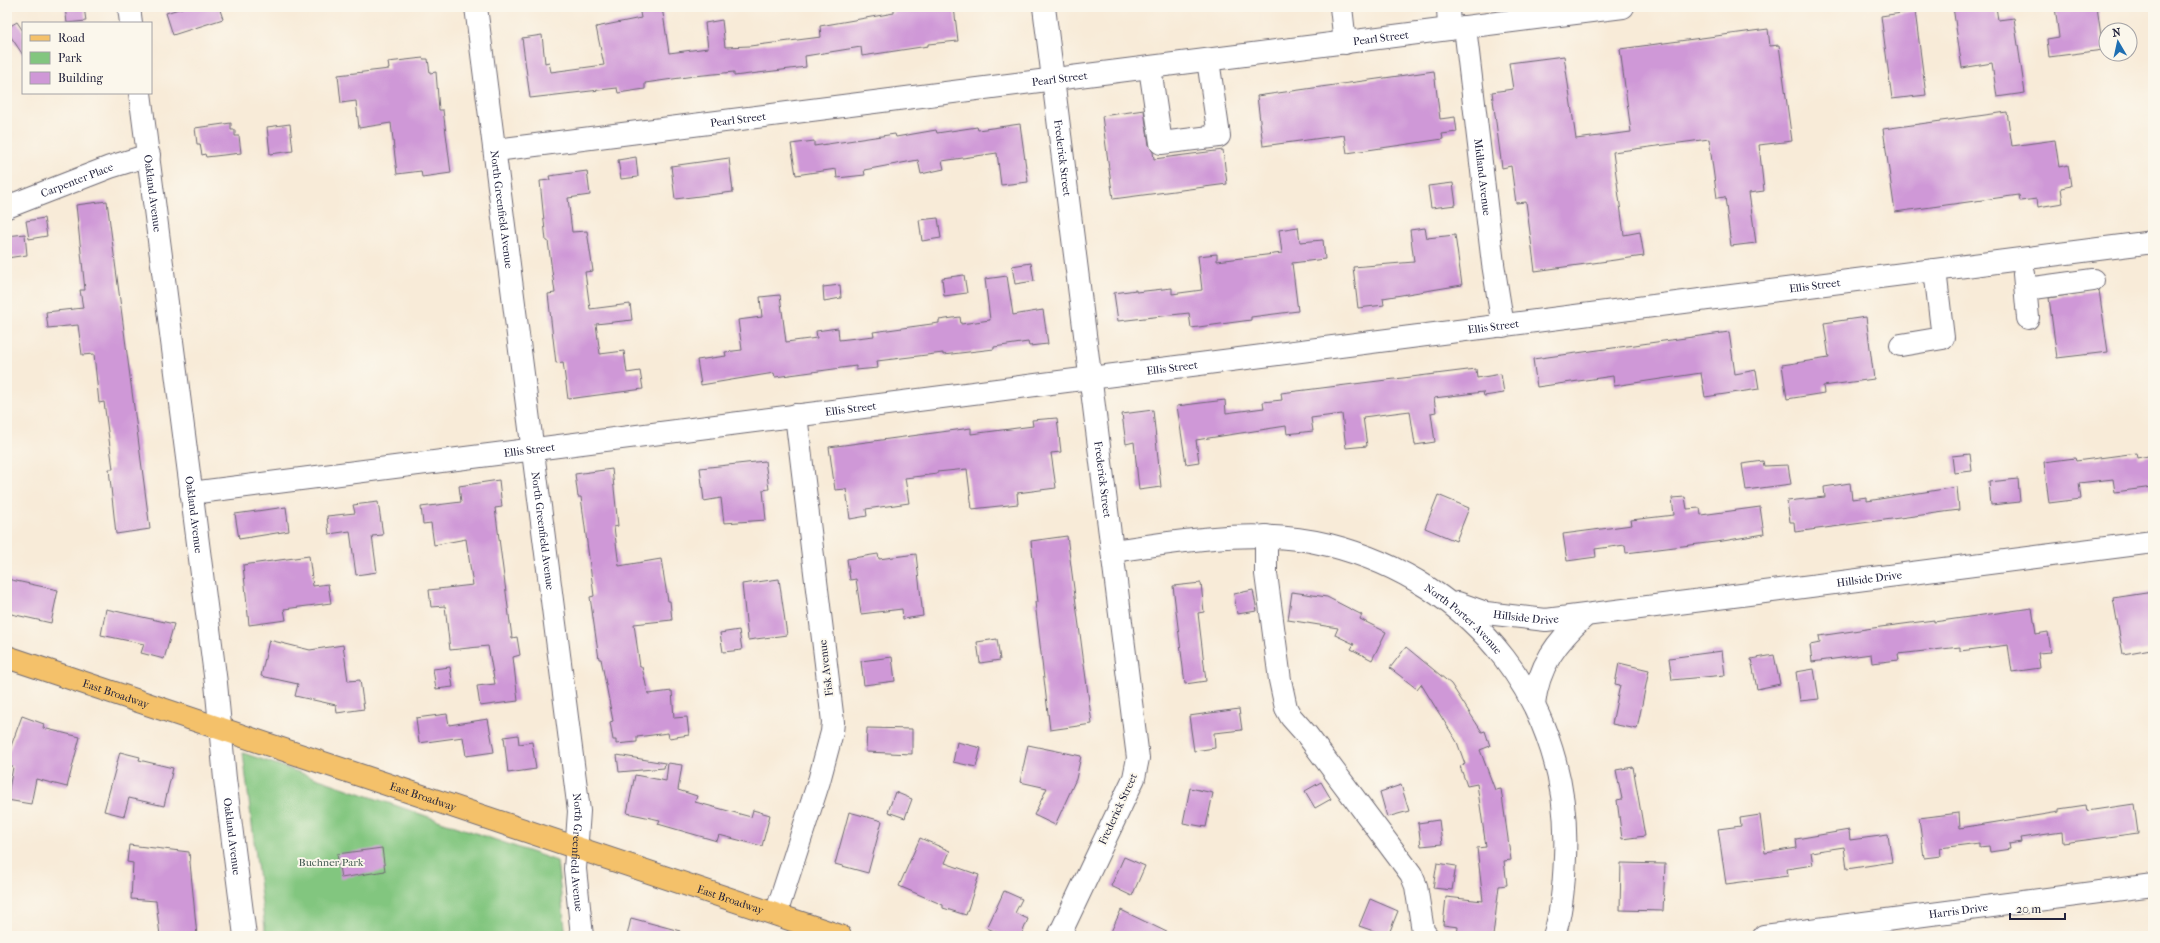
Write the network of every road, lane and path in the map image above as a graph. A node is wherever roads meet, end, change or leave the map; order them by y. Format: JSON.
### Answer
{"nodes":[{"id":1,"x":129,"y":7,"type":"edge"},
{"id":2,"x":476,"y":7,"type":"edge"},
{"id":3,"x":1044,"y":7,"type":"edge"},
{"id":4,"x":1341,"y":7,"type":"edge"},
{"id":5,"x":1448,"y":7,"type":"edge"},
{"id":6,"x":1623,"y":7,"type":"edge"},
{"id":7,"x":131,"y":22,"type":"edge"},
{"id":8,"x":1457,"y":28,"type":"junction"},
{"id":9,"x":1345,"y":43,"type":"junction"},
{"id":10,"x":1208,"y":60,"type":"junction"},
{"id":11,"x":1150,"y":68,"type":"junction"},
{"id":12,"x":1053,"y":79,"type":"junction"},
{"id":13,"x":140,"y":94,"type":"edge"},
{"id":14,"x":496,"y":150,"type":"junction"},
{"id":15,"x":148,"y":156,"type":"junction"},
{"id":16,"x":7,"y":207,"type":"edge"},
{"id":17,"x":2153,"y":242,"type":"edge"},
{"id":18,"x":2067,"y":253,"type":"junction"},
{"id":19,"x":2022,"y":259,"type":"junction"},
{"id":20,"x":1935,"y":270,"type":"junction"},
{"id":21,"x":2093,"y":280,"type":"dead end"},
{"id":22,"x":2071,"y":283,"type":"junction"},
{"id":23,"x":2026,"y":289,"type":"junction"},
{"id":24,"x":2028,"y":318,"type":"dead end"},
{"id":25,"x":1503,"y":326,"type":"junction"},
{"id":26,"x":1901,"y":345,"type":"dead end"},
{"id":27,"x":1090,"y":377,"type":"junction"},
{"id":28,"x":796,"y":414,"type":"junction"},
{"id":29,"x":534,"y":448,"type":"junction"},
{"id":30,"x":191,"y":492,"type":"junction"},
{"id":31,"x":1266,"y":536,"type":"junction"},
{"id":32,"x":2153,"y":542,"type":"edge"},
{"id":33,"x":1113,"y":551,"type":"junction"},
{"id":34,"x":1445,"y":598,"type":"junction"},
{"id":35,"x":1585,"y":616,"type":"junction"},
{"id":36,"x":7,"y":657,"type":"edge"},
{"id":37,"x":1534,"y":704,"type":"junction"},
{"id":38,"x":220,"y":727,"type":"junction"},
{"id":39,"x":577,"y":848,"type":"junction"},
{"id":40,"x":2153,"y":885,"type":"edge"},
{"id":41,"x":776,"y":914,"type":"junction"},
{"id":42,"x":244,"y":936,"type":"edge"},
{"id":43,"x":582,"y":936,"type":"edge"},
{"id":44,"x":840,"y":936,"type":"edge"},
{"id":45,"x":1059,"y":936,"type":"edge"},
{"id":46,"x":1427,"y":936,"type":"edge"},
{"id":47,"x":1554,"y":936,"type":"edge"},
{"id":48,"x":1764,"y":936,"type":"edge"}],
"edges":[{"from":1,"to":7,"type":"street"},
{"from":2,"to":14,"type":"street","name":"North Greenfield Avenue"},
{"from":3,"to":12,"type":"street","name":"Frederick Street"},
{"from":4,"to":9,"type":"street"},
{"from":5,"to":8,"type":"street","name":"Midland Avenue"},
{"from":6,"to":8,"type":"street","name":"Pearl Street"},
{"from":8,"to":9,"type":"street","name":"Pearl Street"},
{"from":8,"to":25,"type":"street","name":"Midland Avenue"},
{"from":9,"to":10,"type":"street","name":"Pearl Street"},
{"from":10,"to":11,"type":"street","name":"Pearl Street"},
{"from":10,"to":11,"type":"street"},
{"from":11,"to":12,"type":"street","name":"Pearl Street"},
{"from":12,"to":14,"type":"street","name":"Pearl Street"},
{"from":12,"to":27,"type":"street","name":"Frederick Street"},
{"from":13,"to":15,"type":"street","name":"Oakland Avenue"},
{"from":14,"to":29,"type":"street","name":"North Greenfield Avenue"},
{"from":15,"to":16,"type":"street","name":"Carpenter Place"},
{"from":15,"to":30,"type":"street","name":"Oakland Avenue"},
{"from":17,"to":18,"type":"street","name":"Ellis Street"},
{"from":18,"to":19,"type":"street","name":"Ellis Street"},
{"from":18,"to":22,"type":"street"},
{"from":19,"to":20,"type":"street","name":"Ellis Street"},
{"from":19,"to":23,"type":"street"},
{"from":20,"to":25,"type":"street","name":"Ellis Street"},
{"from":20,"to":26,"type":"street"},
{"from":21,"to":22,"type":"street"},
{"from":22,"to":23,"type":"street"},
{"from":23,"to":24,"type":"street"},
{"from":25,"to":27,"type":"street","name":"Ellis Street"},
{"from":27,"to":28,"type":"street","name":"Ellis Street"},
{"from":27,"to":33,"type":"street","name":"Frederick Street"},
{"from":28,"to":29,"type":"street","name":"Ellis Street"},
{"from":28,"to":41,"type":"street","name":"Fisk Avenue"},
{"from":29,"to":30,"type":"street","name":"Ellis Street"},
{"from":29,"to":39,"type":"street","name":"North Greenfield Avenue"},
{"from":30,"to":38,"type":"street","name":"Oakland Avenue"},
{"from":31,"to":33,"type":"street","name":"North Porter Avenue"},
{"from":31,"to":34,"type":"street","name":"North Porter Avenue"},
{"from":31,"to":46,"type":"street"},
{"from":32,"to":35,"type":"street","name":"Hillside Drive"},
{"from":33,"to":45,"type":"street","name":"Frederick Street"},
{"from":34,"to":35,"type":"street","name":"Hillside Drive"},
{"from":34,"to":37,"type":"street","name":"North Porter Avenue"},
{"from":35,"to":37,"type":"street","name":"Hillside Drive"},
{"from":36,"to":38,"type":"main road","name":"East Broadway"},
{"from":37,"to":47,"type":"street","name":"North Porter Avenue"},
{"from":38,"to":39,"type":"main road","name":"East Broadway"},
{"from":38,"to":42,"type":"street","name":"Oakland Avenue"},
{"from":39,"to":41,"type":"main road","name":"East Broadway"},
{"from":39,"to":43,"type":"street","name":"North Greenfield Avenue"},
{"from":40,"to":48,"type":"street","name":"Harris Drive"},
{"from":41,"to":44,"type":"main road","name":"East Broadway"}]}
